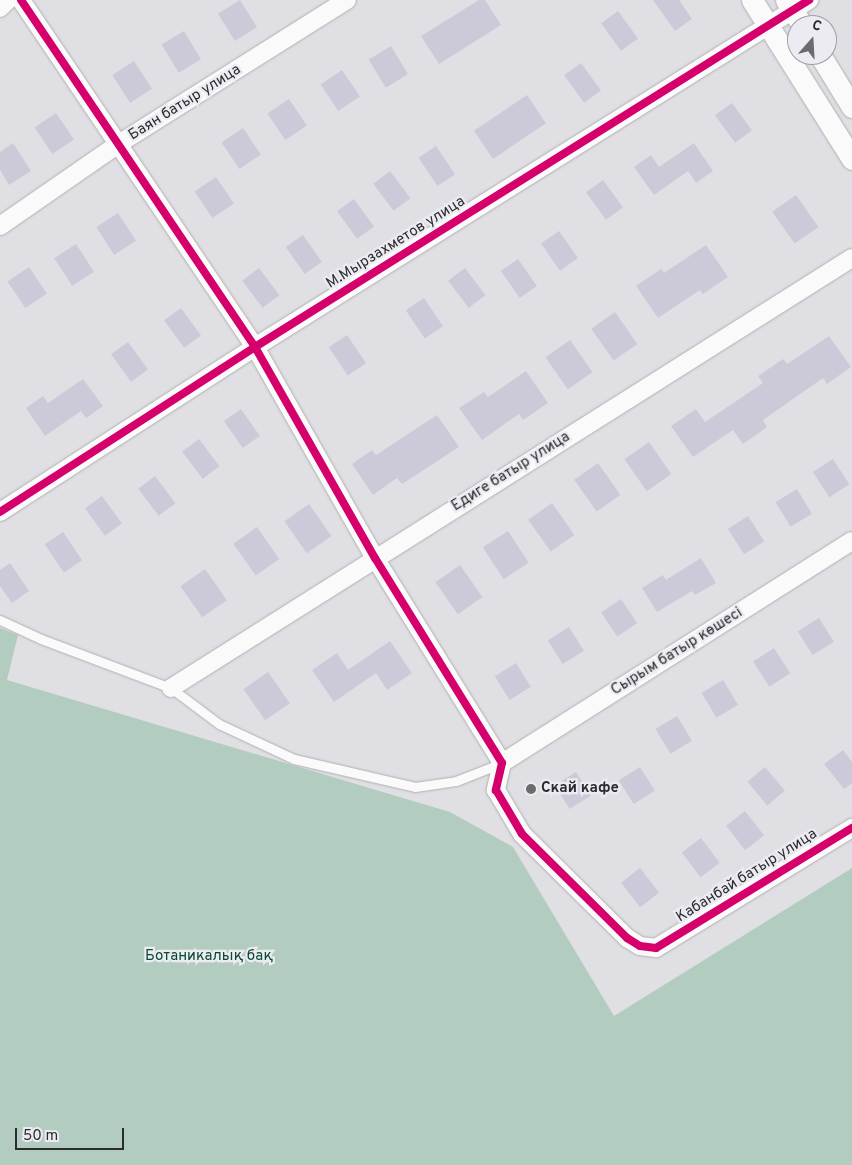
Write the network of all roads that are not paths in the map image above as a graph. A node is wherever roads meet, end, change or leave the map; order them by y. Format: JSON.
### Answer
{"nodes":[{"id":1,"x":8,"y":0,"type":"edge"},
{"id":2,"x":21,"y":0,"type":"edge"},
{"id":3,"x":347,"y":0,"type":"edge"},
{"id":4,"x":752,"y":0,"type":"edge"},
{"id":5,"x":0,"y":8,"type":"edge"},
{"id":6,"x":797,"y":9,"type":"edge"},
{"id":7,"x":768,"y":25,"type":"junction"},
{"id":8,"x":826,"y":65,"type":"edge"},
{"id":9,"x":852,"y":107,"type":"edge"},
{"id":10,"x":120,"y":144,"type":"junction"},
{"id":11,"x":852,"y":160,"type":"edge"},
{"id":12,"x":0,"y":226,"type":"edge"},
{"id":13,"x":852,"y":258,"type":"edge"},
{"id":14,"x":255,"y":347,"type":"junction"},
{"id":15,"x":0,"y":512,"type":"edge"},
{"id":16,"x":852,"y":541,"type":"edge"},
{"id":17,"x":375,"y":558,"type":"junction"},
{"id":18,"x":0,"y":620,"type":"edge"},
{"id":19,"x":171,"y":688,"type":"junction"},
{"id":20,"x":502,"y":763,"type":"junction"},
{"id":21,"x":852,"y":828,"type":"edge"}],
"edges":[{"from":1,"to":5,"type":"street"},
{"from":2,"to":10,"type":"street"},
{"from":3,"to":10,"type":"street","name":"Баян батыр улица"},
{"from":4,"to":7,"type":"street"},
{"from":6,"to":7,"type":"street","name":"М.Мырзахметов улица"},
{"from":7,"to":11,"type":"street"},
{"from":7,"to":14,"type":"street","name":"М.Мырзахметов улица"},
{"from":8,"to":9,"type":"street"},
{"from":10,"to":12,"type":"street","name":"Баян батыр улица"},
{"from":10,"to":14,"type":"street"},
{"from":13,"to":17,"type":"street","name":"Едиге батыр улица"},
{"from":14,"to":15,"type":"street","name":"М.Мырзахметов улица"},
{"from":14,"to":17,"type":"street"},
{"from":16,"to":20,"type":"street","name":"Сырым батыр көшесі"},
{"from":17,"to":19,"type":"street","name":"Едиге батыр улица"},
{"from":17,"to":20,"type":"street"},
{"from":18,"to":19,"type":"lane"},
{"from":19,"to":20,"type":"lane"},
{"from":20,"to":21,"type":"street","name":"Кабанбай батыр улица"}]}
